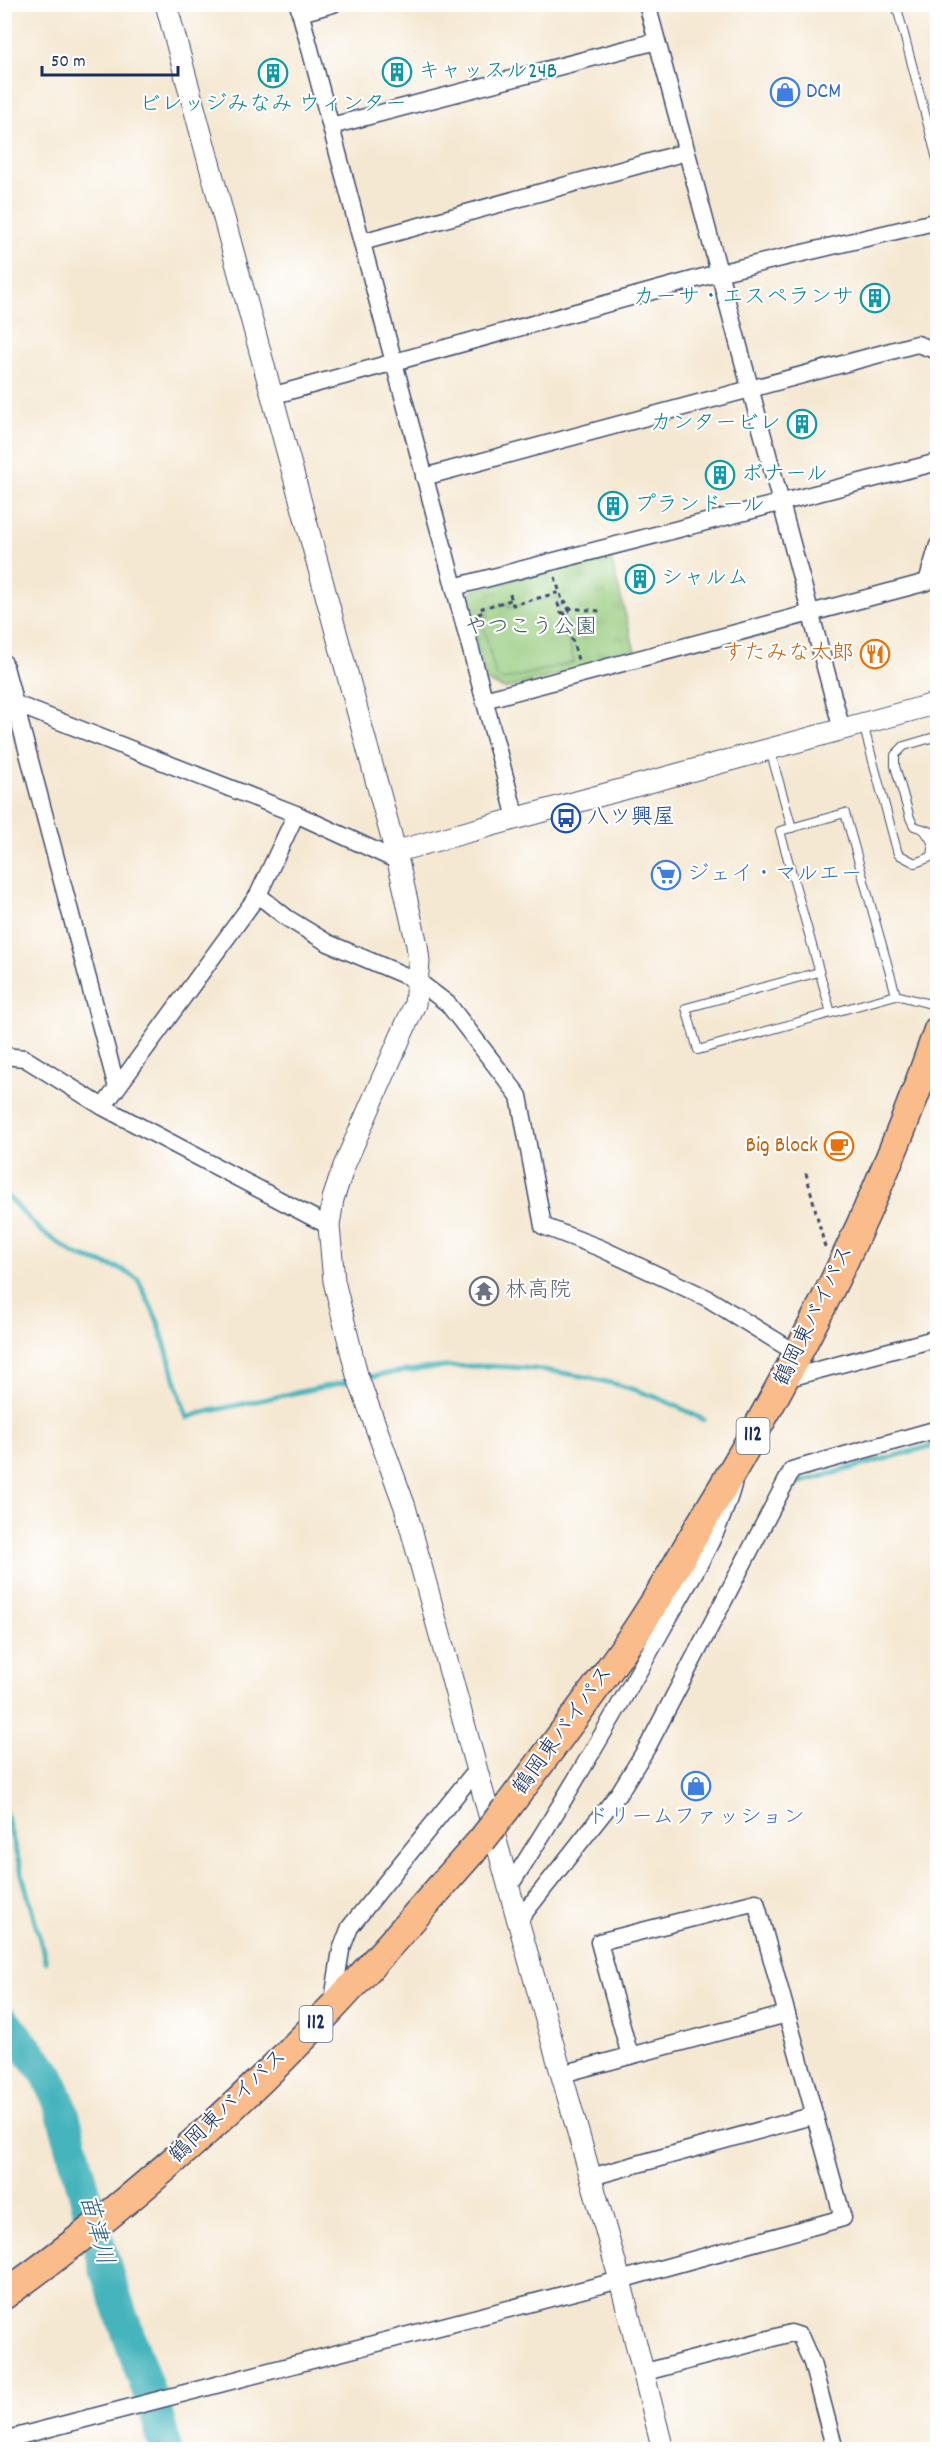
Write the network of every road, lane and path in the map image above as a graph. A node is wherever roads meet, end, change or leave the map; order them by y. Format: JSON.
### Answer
{"nodes":[{"id":1,"x":166,"y":4,"type":"edge"},
{"id":2,"x":333,"y":4,"type":"edge"},
{"id":3,"x":647,"y":4,"type":"edge"},
{"id":4,"x":897,"y":4,"type":"edge"},
{"id":5,"x":299,"y":9,"type":"edge"},
{"id":6,"x":657,"y":41,"type":"junction"},
{"id":7,"x":331,"y":126,"type":"junction"},
{"id":8,"x":686,"y":152,"type":"junction"},
{"id":9,"x":938,"y":163,"type":"edge"},
{"id":10,"x":938,"y":225,"type":"edge"},
{"id":11,"x":363,"y":242,"type":"junction"},
{"id":12,"x":718,"y":273,"type":"junction"},
{"id":13,"x":938,"y":351,"type":"edge"},
{"id":14,"x":395,"y":361,"type":"junction"},
{"id":15,"x":749,"y":388,"type":"junction"},
{"id":16,"x":270,"y":396,"type":"junction"},
{"id":17,"x":938,"y":462,"type":"edge"},
{"id":18,"x":424,"y":477,"type":"junction"},
{"id":19,"x":780,"y":503,"type":"junction"},
{"id":20,"x":938,"y":545,"type":"edge"},
{"id":21,"x":553,"y":570,"type":"dead end"},
{"id":22,"x":454,"y":587,"type":"junction"},
{"id":23,"x":560,"y":592,"type":"junction"},
{"id":24,"x":510,"y":594,"type":"dead end"},
{"id":25,"x":511,"y":600,"type":"junction"},
{"id":26,"x":563,"y":603,"type":"junction"},
{"id":27,"x":568,"y":608,"type":"junction"},
{"id":28,"x":600,"y":611,"type":"dead end"},
{"id":29,"x":564,"y":612,"type":"junction"},
{"id":30,"x":813,"y":615,"type":"junction"},
{"id":31,"x":470,"y":616,"type":"dead end"},
{"id":32,"x":4,"y":663,"type":"edge"},
{"id":33,"x":580,"y":669,"type":"dead end"},
{"id":34,"x":484,"y":700,"type":"junction"},
{"id":35,"x":10,"y":702,"type":"edge"},
{"id":36,"x":938,"y":704,"type":"edge"},
{"id":37,"x":863,"y":724,"type":"junction"},
{"id":38,"x":842,"y":730,"type":"junction"},
{"id":39,"x":938,"y":736,"type":"edge"},
{"id":40,"x":770,"y":749,"type":"junction"},
{"id":41,"x":296,"y":814,"type":"junction"},
{"id":42,"x":516,"y":818,"type":"junction"},
{"id":43,"x":792,"y":828,"type":"junction"},
{"id":44,"x":924,"y":830,"type":"junction"},
{"id":45,"x":938,"y":834,"type":"edge"},
{"id":46,"x":396,"y":856,"type":"junction"},
{"id":47,"x":258,"y":895,"type":"junction"},
{"id":48,"x":819,"y":972,"type":"junction"},
{"id":49,"x":418,"y":981,"type":"junction"},
{"id":50,"x":896,"y":995,"type":"junction"},
{"id":51,"x":938,"y":1006,"type":"edge"},
{"id":52,"x":831,"y":1013,"type":"junction"},
{"id":53,"x":935,"y":1044,"type":"edge"},
{"id":54,"x":4,"y":1056,"type":"edge"},
{"id":55,"x":117,"y":1088,"type":"junction"},
{"id":56,"x":102,"y":1107,"type":"junction"},
{"id":57,"x":806,"y":1173,"type":"dead end"},
{"id":58,"x":329,"y":1226,"type":"junction"},
{"id":59,"x":825,"y":1247,"type":"dead end"},
{"id":60,"x":938,"y":1338,"type":"edge"},
{"id":61,"x":798,"y":1353,"type":"junction"},
{"id":62,"x":785,"y":1379,"type":"junction"},
{"id":63,"x":938,"y":1429,"type":"edge"},
{"id":64,"x":741,"y":1459,"type":"junction"},
{"id":65,"x":477,"y":1769,"type":"junction"},
{"id":66,"x":509,"y":1887,"type":"junction"},
{"id":67,"x":518,"y":1921,"type":"junction"},
{"id":68,"x":331,"y":2009,"type":"junction"},
{"id":69,"x":787,"y":2014,"type":"junction"},
{"id":70,"x":630,"y":2056,"type":"junction"},
{"id":71,"x":562,"y":2074,"type":"junction"},
{"id":72,"x":815,"y":2115,"type":"junction"},
{"id":73,"x":591,"y":2177,"type":"junction"},
{"id":74,"x":620,"y":2280,"type":"junction"},
{"id":75,"x":4,"y":2295,"type":"edge"},
{"id":76,"x":642,"y":2373,"type":"junction"},
{"id":77,"x":4,"y":2440,"type":"edge"},
{"id":78,"x":663,"y":2450,"type":"edge"},
{"id":79,"x":835,"y":2450,"type":"edge"}],
"edges":[{"from":1,"to":16,"type":"street"},
{"from":2,"to":5,"type":"street"},
{"from":3,"to":6,"type":"street"},
{"from":4,"to":9,"type":"lane"},
{"from":5,"to":7,"type":"street"},
{"from":6,"to":7,"type":"street"},
{"from":6,"to":8,"type":"street"},
{"from":7,"to":11,"type":"street"},
{"from":8,"to":11,"type":"street"},
{"from":8,"to":12,"type":"street"},
{"from":10,"to":12,"type":"street"},
{"from":11,"to":14,"type":"street"},
{"from":12,"to":14,"type":"street"},
{"from":12,"to":15,"type":"street"},
{"from":13,"to":15,"type":"street"},
{"from":14,"to":16,"type":"street"},
{"from":14,"to":18,"type":"street"},
{"from":15,"to":18,"type":"street"},
{"from":15,"to":19,"type":"street"},
{"from":16,"to":46,"type":"street"},
{"from":17,"to":19,"type":"street"},
{"from":18,"to":22,"type":"street"},
{"from":19,"to":22,"type":"street"},
{"from":19,"to":30,"type":"street"},
{"from":20,"to":30,"type":"street"},
{"from":21,"to":23,"type":"path"},
{"from":22,"to":34,"type":"street"},
{"from":23,"to":25,"type":"path"},
{"from":23,"to":26,"type":"path"},
{"from":24,"to":25,"type":"path"},
{"from":25,"to":31,"type":"path"},
{"from":26,"to":27,"type":"path"},
{"from":26,"to":29,"type":"path"},
{"from":27,"to":28,"type":"path"},
{"from":27,"to":29,"type":"path"},
{"from":29,"to":33,"type":"path"},
{"from":30,"to":34,"type":"street"},
{"from":30,"to":38,"type":"street"},
{"from":32,"to":35,"type":"street"},
{"from":34,"to":42,"type":"street"},
{"from":35,"to":41,"type":"street"},
{"from":35,"to":55,"type":"street"},
{"from":36,"to":37,"type":"street"},
{"from":37,"to":38,"type":"street"},
{"from":37,"to":44,"type":"lane"},
{"from":38,"to":40,"type":"street"},
{"from":39,"to":44,"type":"lane"},
{"from":40,"to":42,"type":"street"},
{"from":40,"to":43,"type":"lane"},
{"from":41,"to":46,"type":"street"},
{"from":41,"to":47,"type":"street"},
{"from":42,"to":46,"type":"street"},
{"from":43,"to":48,"type":"lane"},
{"from":43,"to":50,"type":"lane"},
{"from":44,"to":45,"type":"lane"},
{"from":46,"to":49,"type":"street"},
{"from":47,"to":49,"type":"street"},
{"from":47,"to":55,"type":"street"},
{"from":48,"to":52,"type":"lane"},
{"from":48,"to":52,"type":"lane"},
{"from":49,"to":58,"type":"street"},
{"from":49,"to":61,"type":"street"},
{"from":50,"to":51,"type":"lane"},
{"from":50,"to":52,"type":"lane"},
{"from":53,"to":61,"type":"highway","name":"鶴岡東バイパス","number":"112"},
{"from":54,"to":56,"type":"street"},
{"from":55,"to":56,"type":"street"},
{"from":56,"to":58,"type":"street"},
{"from":57,"to":59,"type":"path"},
{"from":58,"to":65,"type":"street"},
{"from":60,"to":62,"type":"street"},
{"from":61,"to":62,"type":"highway","name":"鶴岡東バイパス","number":"112"},
{"from":62,"to":64,"type":"highway","name":"鶴岡東バイパス","number":"112"},
{"from":63,"to":67,"type":"street"},
{"from":64,"to":66,"type":"street"},
{"from":64,"to":68,"type":"highway","name":"鶴岡東バイパス","number":"112","bridge":true},
{"from":65,"to":66,"type":"street"},
{"from":65,"to":68,"type":"street"},
{"from":66,"to":67,"type":"street"},
{"from":67,"to":71,"type":"street"},
{"from":68,"to":75,"type":"highway","name":"鶴岡東バイパス","number":"112"},
{"from":69,"to":70,"type":"street"},
{"from":69,"to":70,"type":"street"},
{"from":69,"to":72,"type":"street"},
{"from":70,"to":71,"type":"street"},
{"from":71,"to":73,"type":"street"},
{"from":72,"to":73,"type":"street"},
{"from":72,"to":74,"type":"street"},
{"from":73,"to":74,"type":"street"},
{"from":74,"to":76,"type":"street"},
{"from":74,"to":77,"type":"street"},
{"from":76,"to":78,"type":"street"},
{"from":76,"to":79,"type":"street"}]}
